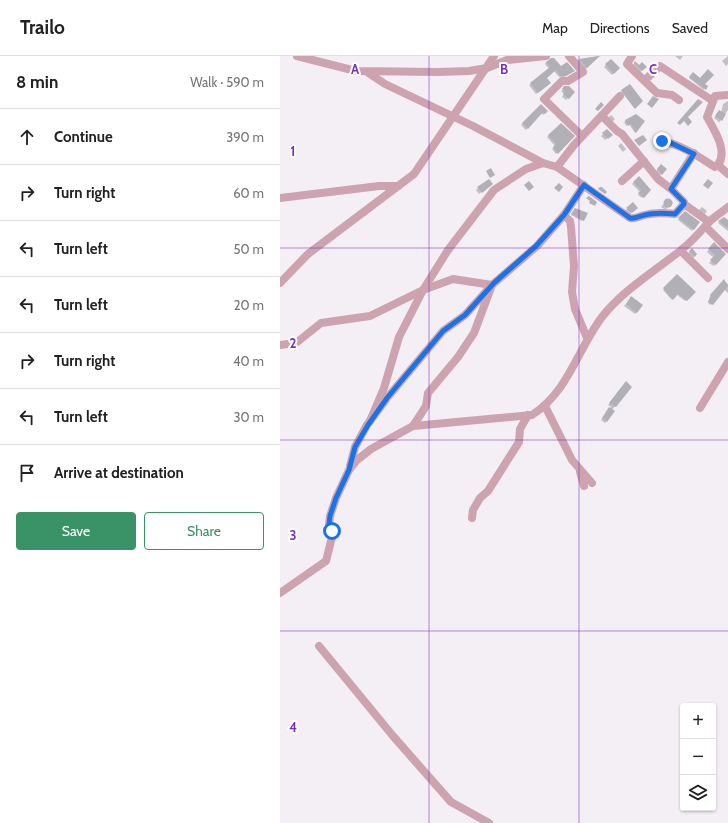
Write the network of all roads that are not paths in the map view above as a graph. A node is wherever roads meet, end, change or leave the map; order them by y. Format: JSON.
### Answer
{"nodes":[{"id":1,"x":297,"y":56,"type":"edge"},
{"id":2,"x":494,"y":56,"type":"edge"},
{"id":3,"x":546,"y":56,"type":"edge"},
{"id":4,"x":569,"y":56,"type":"edge"},
{"id":5,"x":628,"y":58,"type":"edge"},
{"id":6,"x":487,"y":68,"type":"junction"},
{"id":7,"x":368,"y":72,"type":"junction"},
{"id":8,"x":644,"y":80,"type":"junction"},
{"id":9,"x":728,"y":95,"type":"edge"},
{"id":10,"x":620,"y":96,"type":"dead end"},
{"id":11,"x":679,"y":100,"type":"dead end"},
{"id":12,"x":713,"y":101,"type":"junction"},
{"id":13,"x":602,"y":116,"type":"junction"},
{"id":14,"x":454,"y":117,"type":"junction"},
{"id":15,"x":582,"y":136,"type":"junction"},
{"id":16,"x":662,"y":141,"type":"dead end"},
{"id":17,"x":694,"y":154,"type":"junction"},
{"id":18,"x":644,"y":161,"type":"junction"},
{"id":19,"x":543,"y":164,"type":"junction"},
{"id":20,"x":718,"y":165,"type":"junction"},
{"id":21,"x":557,"y":167,"type":"junction"},
{"id":22,"x":728,"y":174,"type":"edge"},
{"id":23,"x":622,"y":180,"type":"dead end"},
{"id":24,"x":584,"y":185,"type":"junction"},
{"id":25,"x":398,"y":186,"type":"junction"},
{"id":26,"x":671,"y":189,"type":"junction"},
{"id":27,"x":280,"y":198,"type":"edge"},
{"id":28,"x":684,"y":204,"type":"junction"},
{"id":29,"x":728,"y":207,"type":"edge"},
{"id":30,"x":564,"y":215,"type":"junction"},
{"id":31,"x":707,"y":225,"type":"junction"},
{"id":32,"x":728,"y":249,"type":"edge"},
{"id":33,"x":681,"y":251,"type":"junction"},
{"id":34,"x":708,"y":278,"type":"dead end"},
{"id":35,"x":280,"y":282,"type":"edge"},
{"id":36,"x":492,"y":285,"type":"junction"},
{"id":37,"x":423,"y":290,"type":"junction"},
{"id":38,"x":587,"y":338,"type":"junction"},
{"id":39,"x":280,"y":345,"type":"edge"},
{"id":40,"x":728,"y":362,"type":"edge"},
{"id":41,"x":546,"y":406,"type":"junction"},
{"id":42,"x":700,"y":408,"type":"dead end"},
{"id":43,"x":528,"y":415,"type":"junction"},
{"id":44,"x":370,"y":421,"type":"junction"},
{"id":45,"x":413,"y":426,"type":"junction"},
{"id":46,"x":349,"y":470,"type":"junction"},
{"id":47,"x":588,"y":484,"type":"dead end"},
{"id":48,"x":472,"y":518,"type":"dead end"},
{"id":49,"x":280,"y":593,"type":"edge"},
{"id":50,"x":319,"y":646,"type":"dead end"},
{"id":51,"x":489,"y":823,"type":"edge"}],
"edges":[{"from":1,"to":7,"type":"street"},
{"from":2,"to":6,"type":"street"},
{"from":3,"to":6,"type":"street"},
{"from":4,"to":15,"type":"street"},
{"from":5,"to":8,"type":"street"},
{"from":6,"to":7,"type":"street"},
{"from":6,"to":14,"type":"street"},
{"from":7,"to":14,"type":"street"},
{"from":8,"to":11,"type":"street"},
{"from":8,"to":12,"type":"street"},
{"from":9,"to":12,"type":"street"},
{"from":10,"to":13,"type":"street"},
{"from":12,"to":20,"type":"street"},
{"from":13,"to":15,"type":"street"},
{"from":13,"to":18,"type":"street"},
{"from":14,"to":19,"type":"street"},
{"from":14,"to":25,"type":"street"},
{"from":15,"to":21,"type":"street"},
{"from":16,"to":17,"type":"street"},
{"from":17,"to":20,"type":"street"},
{"from":17,"to":26,"type":"street"},
{"from":18,"to":23,"type":"street"},
{"from":18,"to":26,"type":"street"},
{"from":19,"to":21,"type":"street"},
{"from":19,"to":37,"type":"street"},
{"from":20,"to":22,"type":"street"},
{"from":21,"to":24,"type":"street"},
{"from":24,"to":28,"type":"street"},
{"from":24,"to":30,"type":"street"},
{"from":25,"to":27,"type":"street"},
{"from":25,"to":35,"type":"street"},
{"from":26,"to":28,"type":"street"},
{"from":28,"to":31,"type":"street"},
{"from":29,"to":31,"type":"street"},
{"from":30,"to":36,"type":"street"},
{"from":30,"to":38,"type":"street"},
{"from":31,"to":32,"type":"street"},
{"from":31,"to":33,"type":"street"},
{"from":33,"to":34,"type":"street"},
{"from":33,"to":38,"type":"street"},
{"from":36,"to":37,"type":"street"},
{"from":36,"to":44,"type":"street"},
{"from":36,"to":45,"type":"street"},
{"from":37,"to":39,"type":"street"},
{"from":37,"to":44,"type":"street"},
{"from":38,"to":41,"type":"street"},
{"from":40,"to":42,"type":"street"},
{"from":41,"to":43,"type":"street"},
{"from":41,"to":47,"type":"street"},
{"from":43,"to":45,"type":"street"},
{"from":43,"to":48,"type":"street"},
{"from":44,"to":46,"type":"street"},
{"from":45,"to":46,"type":"street"},
{"from":46,"to":49,"type":"street"},
{"from":50,"to":51,"type":"street"}]}
